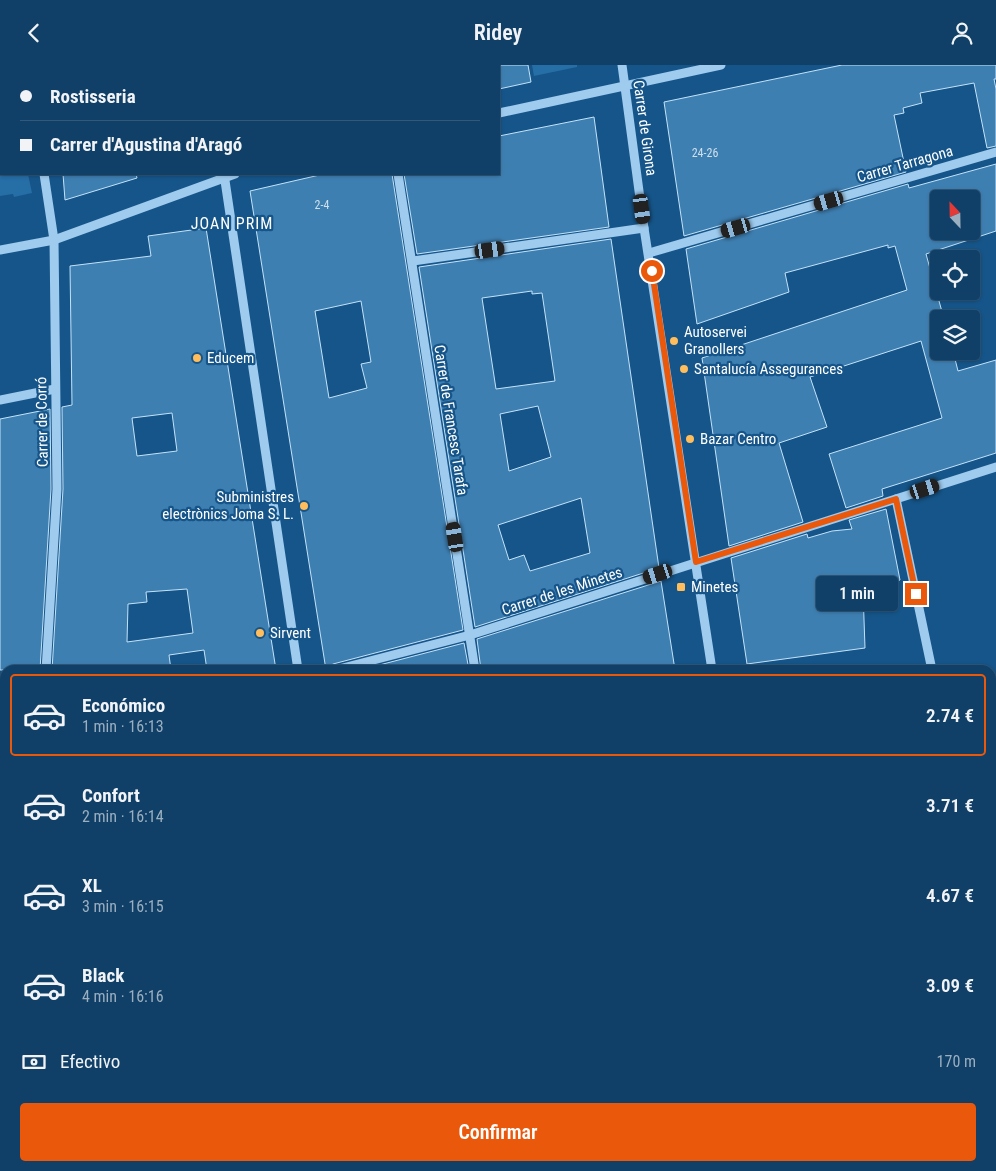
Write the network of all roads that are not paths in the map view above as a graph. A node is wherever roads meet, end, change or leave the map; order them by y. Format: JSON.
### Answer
{"nodes":[{"id":1,"x":622,"y":65,"type":"edge"},
{"id":2,"x":721,"y":65,"type":"edge"},
{"id":3,"x":626,"y":87,"type":"junction"},
{"id":4,"x":500,"y":113,"type":"edge"},
{"id":5,"x":996,"y":152,"type":"edge"},
{"id":6,"x":44,"y":175,"type":"edge"},
{"id":7,"x":398,"y":175,"type":"edge"},
{"id":8,"x":224,"y":176,"type":"edge"},
{"id":9,"x":644,"y":228,"type":"junction"},
{"id":10,"x":54,"y":240,"type":"junction"},
{"id":11,"x":0,"y":250,"type":"edge"},
{"id":12,"x":649,"y":253,"type":"junction"},
{"id":13,"x":412,"y":261,"type":"junction"},
{"id":14,"x":55,"y":389,"type":"junction"},
{"id":15,"x":0,"y":400,"type":"edge"},
{"id":16,"x":996,"y":467,"type":"edge"},
{"id":17,"x":896,"y":499,"type":"junction"},
{"id":18,"x":696,"y":562,"type":"junction"},
{"id":19,"x":470,"y":635,"type":"junction"},
{"id":20,"x":46,"y":665,"type":"edge"},
{"id":21,"x":297,"y":665,"type":"edge"},
{"id":22,"x":355,"y":665,"type":"edge"},
{"id":23,"x":474,"y":665,"type":"edge"},
{"id":24,"x":711,"y":665,"type":"edge"},
{"id":25,"x":931,"y":665,"type":"edge"}],
"edges":[{"from":1,"to":3,"type":"street","name":"Carrer de Girona"},
{"from":2,"to":3,"type":"street"},
{"from":3,"to":4,"type":"street"},
{"from":3,"to":9,"type":"street","name":"Carrer de Girona"},
{"from":5,"to":12,"type":"street","name":"Carrer Tarragona"},
{"from":6,"to":10,"type":"street","name":"Carrer de Corró"},
{"from":7,"to":13,"type":"street","name":"Carrer de Francesc Tarafa"},
{"from":8,"to":10,"type":"street"},
{"from":8,"to":21,"type":"street"},
{"from":9,"to":12,"type":"street","name":"Carrer de Girona"},
{"from":9,"to":13,"type":"street"},
{"from":10,"to":11,"type":"street"},
{"from":10,"to":14,"type":"street","name":"Carrer de Corró"},
{"from":12,"to":18,"type":"street","name":"Carrer de Girona"},
{"from":13,"to":19,"type":"street","name":"Carrer de Francesc Tarafa"},
{"from":14,"to":15,"type":"street"},
{"from":14,"to":20,"type":"street","name":"Carrer de Corró"},
{"from":16,"to":17,"type":"street","name":"Carrer de les Minetes"},
{"from":17,"to":18,"type":"street","name":"Carrer de les Minetes"},
{"from":17,"to":25,"type":"street"},
{"from":18,"to":19,"type":"street","name":"Carrer de les Minetes"},
{"from":18,"to":24,"type":"street","name":"Carrer de Girona"},
{"from":19,"to":22,"type":"street","name":"Carrer de les Minetes"},
{"from":19,"to":23,"type":"street","name":"Carrer de Francesc Tarafa"}]}
